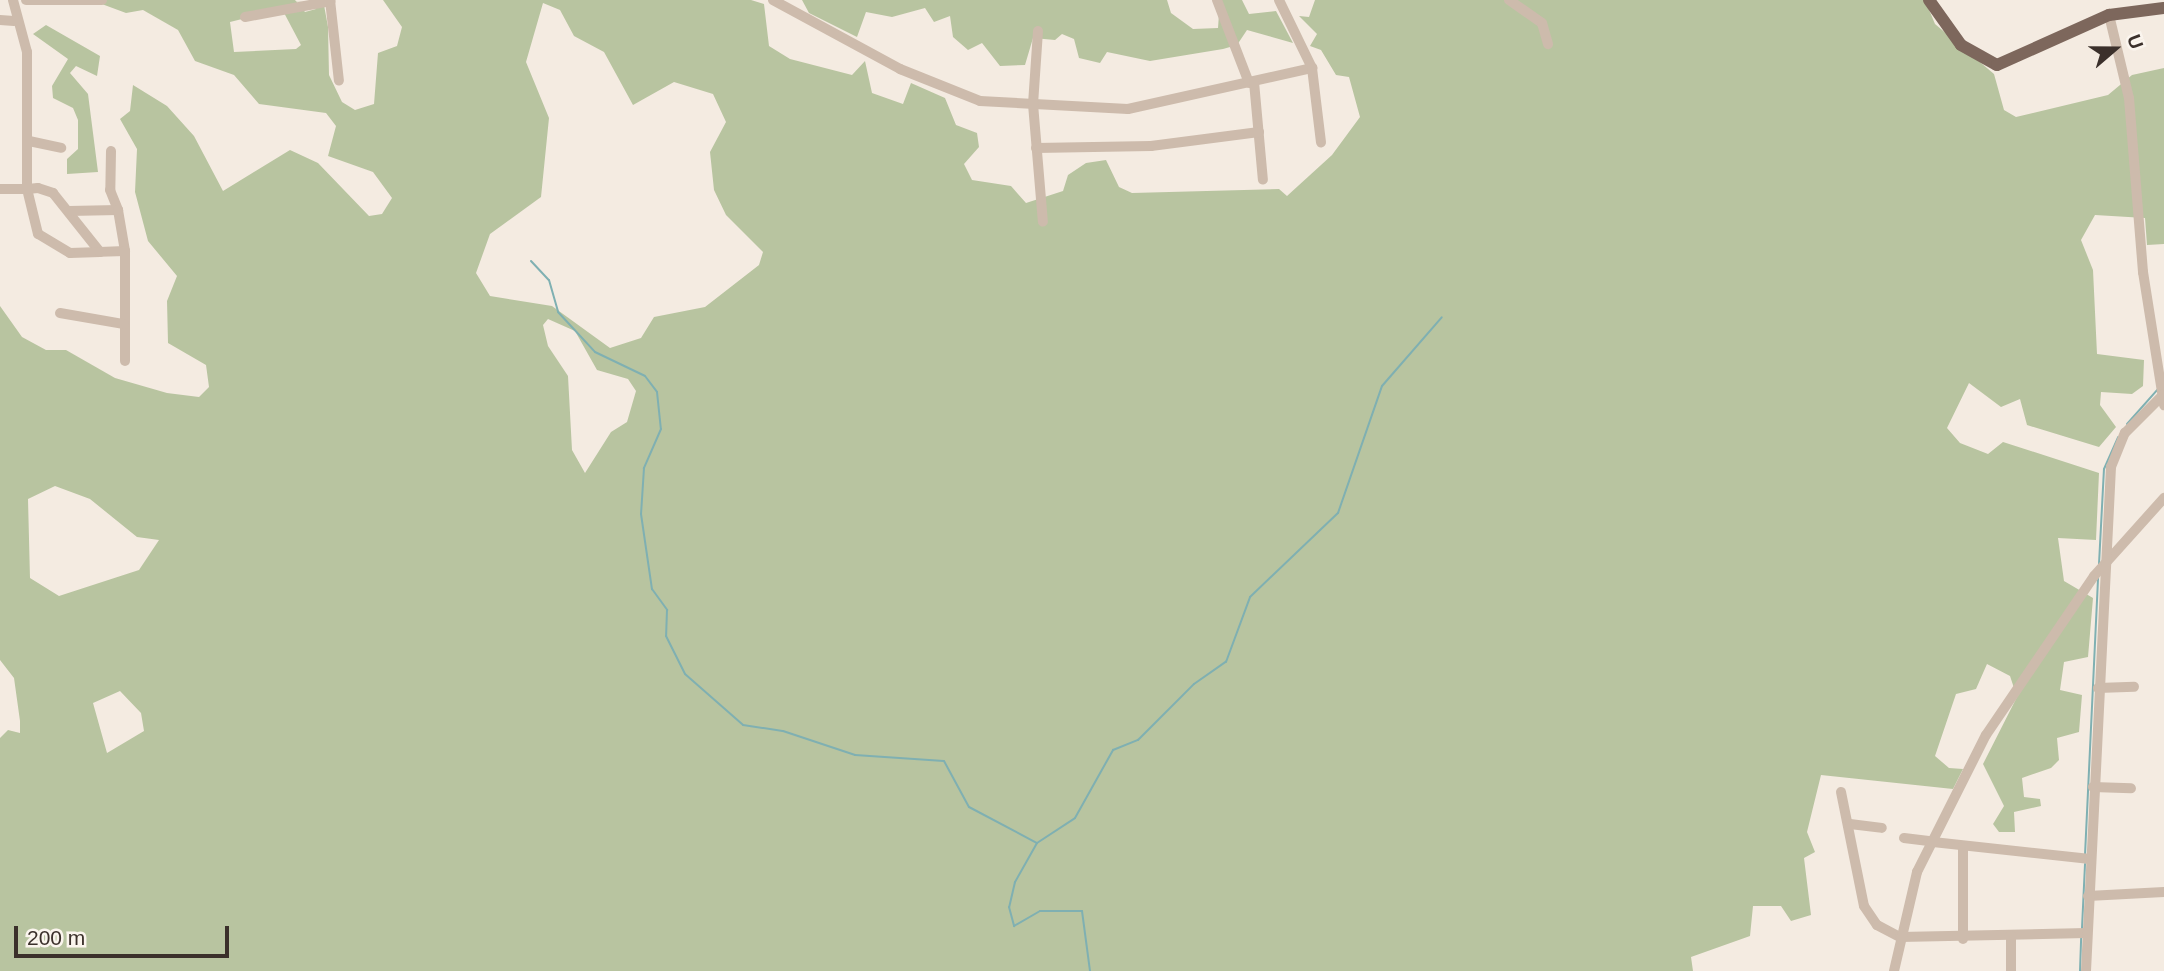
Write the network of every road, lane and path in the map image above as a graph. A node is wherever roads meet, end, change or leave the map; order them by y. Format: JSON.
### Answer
{"nodes":[{"id":1,"x":13,"y":0,"type":"edge"},
{"id":2,"x":26,"y":0,"type":"edge"},
{"id":3,"x":102,"y":0,"type":"edge"},
{"id":4,"x":773,"y":0,"type":"edge"},
{"id":5,"x":1217,"y":0,"type":"edge"},
{"id":6,"x":1279,"y":0,"type":"edge"},
{"id":7,"x":1509,"y":0,"type":"edge"},
{"id":8,"x":1929,"y":0,"type":"edge"},
{"id":9,"x":330,"y":1,"type":"edge"},
{"id":10,"x":2164,"y":8,"type":"edge"},
{"id":11,"x":2109,"y":15,"type":"junction"},
{"id":12,"x":245,"y":17,"type":"dead end"},
{"id":13,"x":0,"y":20,"type":"edge"},
{"id":14,"x":14,"y":21,"type":"junction"},
{"id":15,"x":1038,"y":31,"type":"dead end"},
{"id":16,"x":1548,"y":44,"type":"dead end"},
{"id":17,"x":1312,"y":68,"type":"junction"},
{"id":18,"x":339,"y":81,"type":"dead end"},
{"id":19,"x":1252,"y":82,"type":"junction"},
{"id":20,"x":1033,"y":104,"type":"junction"},
{"id":21,"x":1259,"y":132,"type":"junction"},
{"id":22,"x":29,"y":141,"type":"junction"},
{"id":23,"x":1321,"y":142,"type":"dead end"},
{"id":24,"x":61,"y":148,"type":"dead end"},
{"id":25,"x":1036,"y":148,"type":"junction"},
{"id":26,"x":111,"y":151,"type":"dead end"},
{"id":27,"x":1263,"y":180,"type":"dead end"},
{"id":28,"x":0,"y":189,"type":"edge"},
{"id":29,"x":27,"y":189,"type":"junction"},
{"id":30,"x":118,"y":210,"type":"junction"},
{"id":31,"x":69,"y":211,"type":"junction"},
{"id":32,"x":1043,"y":222,"type":"dead end"},
{"id":33,"x":125,"y":251,"type":"junction"},
{"id":34,"x":100,"y":252,"type":"junction"},
{"id":35,"x":60,"y":313,"type":"dead end"},
{"id":36,"x":124,"y":324,"type":"junction"},
{"id":37,"x":125,"y":361,"type":"dead end"},
{"id":38,"x":2161,"y":394,"type":"edge"},
{"id":39,"x":2164,"y":498,"type":"edge"},
{"id":40,"x":2099,"y":570,"type":"junction"},
{"id":41,"x":2134,"y":687,"type":"dead end"},
{"id":42,"x":2098,"y":688,"type":"junction"},
{"id":43,"x":2093,"y":787,"type":"junction"},
{"id":44,"x":2131,"y":788,"type":"dead end"},
{"id":45,"x":1841,"y":792,"type":"dead end"},
{"id":46,"x":1850,"y":824,"type":"junction"},
{"id":47,"x":1882,"y":828,"type":"dead end"},
{"id":48,"x":1904,"y":838,"type":"dead end"},
{"id":49,"x":1934,"y":842,"type":"junction"},
{"id":50,"x":1963,"y":847,"type":"junction"},
{"id":51,"x":2086,"y":859,"type":"junction"},
{"id":52,"x":2164,"y":892,"type":"edge"},
{"id":53,"x":2088,"y":896,"type":"junction"},
{"id":54,"x":2083,"y":933,"type":"junction"},
{"id":55,"x":2011,"y":936,"type":"junction"},
{"id":56,"x":1900,"y":937,"type":"junction"},
{"id":57,"x":1963,"y":939,"type":"junction"},
{"id":58,"x":1894,"y":971,"type":"edge"},
{"id":59,"x":2011,"y":971,"type":"edge"},
{"id":60,"x":2086,"y":971,"type":"edge"}],
"edges":[{"from":1,"to":14,"type":"street"},
{"from":2,"to":3,"type":"street"},
{"from":4,"to":20,"type":"street"},
{"from":5,"to":19,"type":"street"},
{"from":6,"to":17,"type":"street"},
{"from":7,"to":16,"type":"street"},
{"from":8,"to":11,"type":"main road"},
{"from":9,"to":12,"type":"street"},
{"from":9,"to":18,"type":"street"},
{"from":10,"to":11,"type":"main road"},
{"from":11,"to":38,"type":"street"},
{"from":13,"to":14,"type":"street"},
{"from":14,"to":22,"type":"street"},
{"from":15,"to":20,"type":"street"},
{"from":17,"to":19,"type":"street"},
{"from":17,"to":23,"type":"street"},
{"from":19,"to":20,"type":"street"},
{"from":19,"to":21,"type":"street"},
{"from":20,"to":25,"type":"street"},
{"from":21,"to":25,"type":"street"},
{"from":21,"to":27,"type":"street"},
{"from":22,"to":24,"type":"street"},
{"from":22,"to":29,"type":"street"},
{"from":25,"to":32,"type":"street"},
{"from":26,"to":30,"type":"street"},
{"from":28,"to":29,"type":"street"},
{"from":29,"to":31,"type":"street"},
{"from":29,"to":34,"type":"street"},
{"from":30,"to":31,"type":"street"},
{"from":30,"to":33,"type":"street"},
{"from":31,"to":34,"type":"street"},
{"from":33,"to":34,"type":"street"},
{"from":33,"to":36,"type":"street"},
{"from":35,"to":36,"type":"street"},
{"from":36,"to":37,"type":"street"},
{"from":38,"to":40,"type":"street"},
{"from":39,"to":40,"type":"street"},
{"from":40,"to":42,"type":"street"},
{"from":40,"to":49,"type":"street"},
{"from":41,"to":42,"type":"street"},
{"from":42,"to":43,"type":"street"},
{"from":43,"to":44,"type":"street"},
{"from":43,"to":51,"type":"street"},
{"from":45,"to":46,"type":"street"},
{"from":46,"to":47,"type":"street"},
{"from":46,"to":56,"type":"street"},
{"from":48,"to":49,"type":"street"},
{"from":49,"to":50,"type":"street"},
{"from":49,"to":56,"type":"street"},
{"from":50,"to":51,"type":"street"},
{"from":50,"to":57,"type":"street"},
{"from":51,"to":53,"type":"street"},
{"from":52,"to":53,"type":"street"},
{"from":53,"to":54,"type":"street"},
{"from":54,"to":55,"type":"street"},
{"from":54,"to":60,"type":"street"},
{"from":55,"to":57,"type":"street"},
{"from":55,"to":59,"type":"street"},
{"from":56,"to":57,"type":"street"},
{"from":56,"to":58,"type":"street"}]}
